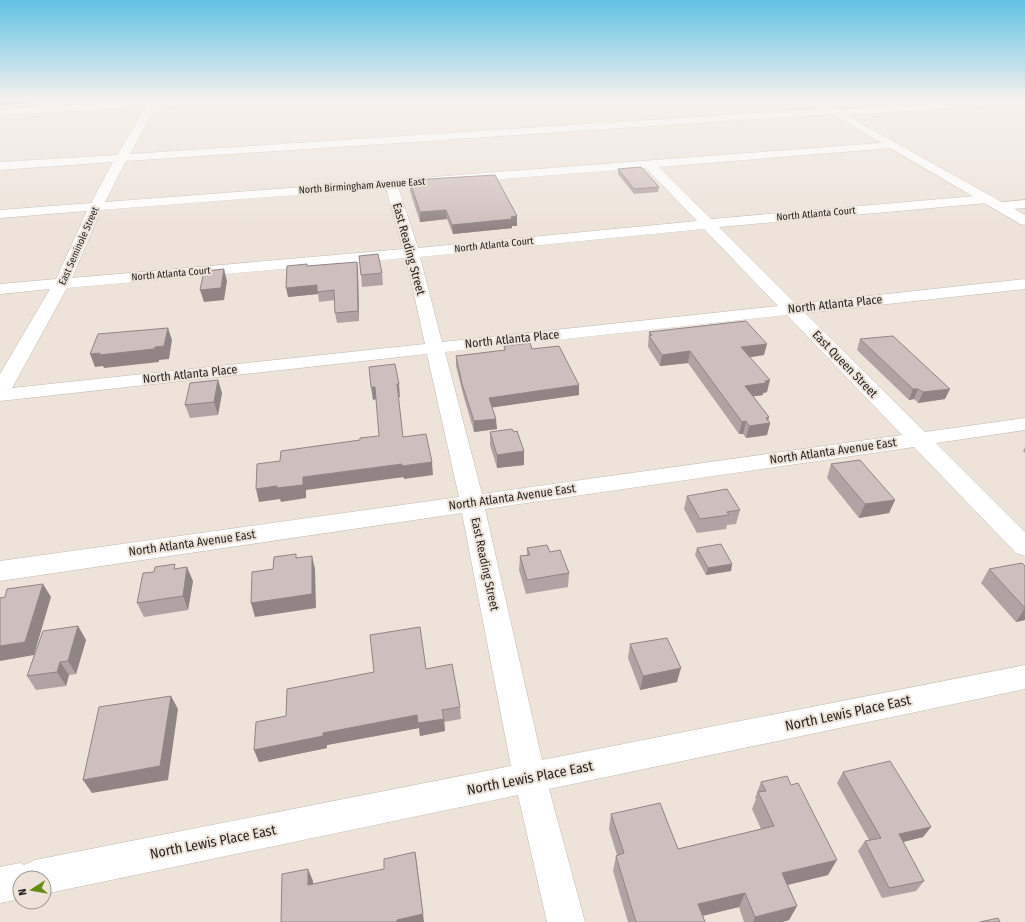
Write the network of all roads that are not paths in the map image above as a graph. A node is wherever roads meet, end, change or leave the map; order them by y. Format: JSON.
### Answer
{"nodes":[{"id":1,"x":130,"y":143,"type":"edge"},
{"id":2,"x":343,"y":143,"type":"edge"},
{"id":3,"x":889,"y":143,"type":"edge"},
{"id":4,"x":892,"y":145,"type":"junction"},
{"id":5,"x":122,"y":157,"type":"junction"},
{"id":6,"x":649,"y":164,"type":"junction"},
{"id":7,"x":0,"y":166,"type":"edge"},
{"id":8,"x":391,"y":184,"type":"junction"},
{"id":9,"x":993,"y":203,"type":"junction"},
{"id":10,"x":1025,"y":204,"type":"edge"},
{"id":11,"x":96,"y":207,"type":"junction"},
{"id":12,"x":0,"y":214,"type":"edge"},
{"id":13,"x":1025,"y":221,"type":"edge"},
{"id":14,"x":708,"y":224,"type":"junction"},
{"id":15,"x":412,"y":253,"type":"junction"},
{"id":16,"x":62,"y":283,"type":"junction"},
{"id":17,"x":1025,"y":284,"type":"edge"},
{"id":18,"x":0,"y":289,"type":"edge"},
{"id":19,"x":792,"y":309,"type":"junction"},
{"id":20,"x":435,"y":348,"type":"junction"},
{"id":21,"x":0,"y":391,"type":"edge"},
{"id":22,"x":0,"y":395,"type":"edge"},
{"id":23,"x":1025,"y":424,"type":"edge"},
{"id":24,"x":919,"y":439,"type":"junction"},
{"id":25,"x":472,"y":502,"type":"junction"},
{"id":26,"x":1025,"y":547,"type":"edge"},
{"id":27,"x":0,"y":571,"type":"edge"},
{"id":28,"x":1025,"y":677,"type":"edge"},
{"id":29,"x":530,"y":778,"type":"junction"},
{"id":30,"x":52,"y":875,"type":"edge"},
{"id":31,"x":12,"y":883,"type":"edge"},
{"id":32,"x":0,"y":885,"type":"edge"},
{"id":33,"x":566,"y":922,"type":"edge"}],
"edges":[{"from":1,"to":5,"type":"street","name":"East Seminole Street"},
{"from":2,"to":5,"type":"street"},
{"from":3,"to":4,"type":"street"},
{"from":4,"to":6,"type":"street","name":"North Birmingham Avenue East"},
{"from":4,"to":9,"type":"street"},
{"from":5,"to":7,"type":"street"},
{"from":5,"to":11,"type":"street","name":"East Seminole Street"},
{"from":6,"to":8,"type":"street","name":"North Birmingham Avenue East"},
{"from":6,"to":14,"type":"street","name":"East Queen Street"},
{"from":8,"to":11,"type":"street","name":"North Birmingham Avenue East"},
{"from":8,"to":15,"type":"street","name":"East Reading Street"},
{"from":9,"to":10,"type":"street"},
{"from":9,"to":13,"type":"street"},
{"from":9,"to":14,"type":"street","name":"North Atlanta Court"},
{"from":11,"to":12,"type":"street","name":"North Birmingham Avenue East"},
{"from":11,"to":16,"type":"street","name":"East Seminole Street"},
{"from":14,"to":15,"type":"street","name":"North Atlanta Court"},
{"from":14,"to":19,"type":"street","name":"East Queen Street"},
{"from":15,"to":16,"type":"street","name":"North Atlanta Court"},
{"from":15,"to":20,"type":"street","name":"East Reading Street"},
{"from":16,"to":18,"type":"street","name":"North Atlanta Court"},
{"from":16,"to":21,"type":"street","name":"East Seminole Street"},
{"from":17,"to":19,"type":"street","name":"North Atlanta Place"},
{"from":19,"to":20,"type":"street","name":"North Atlanta Place"},
{"from":19,"to":24,"type":"street","name":"East Queen Street"},
{"from":20,"to":22,"type":"street","name":"North Atlanta Place"},
{"from":20,"to":25,"type":"street","name":"East Reading Street"},
{"from":23,"to":24,"type":"street","name":"North Atlanta Avenue East"},
{"from":24,"to":25,"type":"street","name":"North Atlanta Avenue East"},
{"from":24,"to":26,"type":"street","name":"East Queen Street"},
{"from":25,"to":27,"type":"street","name":"North Atlanta Avenue East"},
{"from":25,"to":29,"type":"street","name":"East Reading Street"},
{"from":28,"to":29,"type":"street","name":"North Lewis Place East"},
{"from":29,"to":30,"type":"street","name":"North Lewis Place East"},
{"from":29,"to":33,"type":"street","name":"East Reading Street"},
{"from":31,"to":32,"type":"street"}]}
